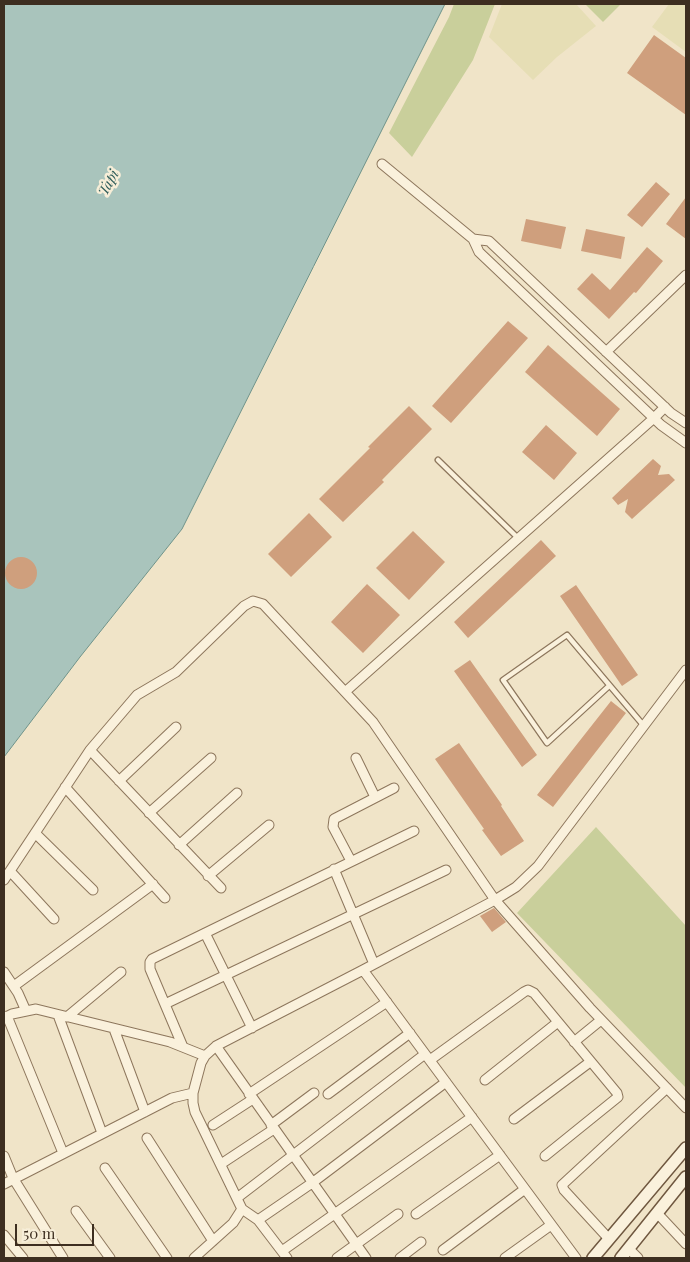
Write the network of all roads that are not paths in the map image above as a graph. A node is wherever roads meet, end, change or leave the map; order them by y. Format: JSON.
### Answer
{"nodes":[{"id":1,"x":382,"y":164,"type":"dead end"},
{"id":2,"x":473,"y":239,"type":"junction"},
{"id":3,"x":686,"y":275,"type":"edge"},
{"id":4,"x":606,"y":352,"type":"junction"},
{"id":5,"x":665,"y":407,"type":"junction"},
{"id":6,"x":654,"y":418,"type":"junction"},
{"id":7,"x":686,"y":424,"type":"edge"},
{"id":8,"x":686,"y":443,"type":"edge"},
{"id":9,"x":438,"y":460,"type":"dead end"},
{"id":10,"x":519,"y":538,"type":"junction"},
{"id":11,"x":686,"y":670,"type":"edge"},
{"id":12,"x":609,"y":686,"type":"dead end"},
{"id":13,"x":345,"y":692,"type":"junction"},
{"id":14,"x":644,"y":726,"type":"junction"},
{"id":15,"x":176,"y":727,"type":"dead end"},
{"id":16,"x":90,"y":750,"type":"junction"},
{"id":17,"x":211,"y":758,"type":"dead end"},
{"id":18,"x":356,"y":758,"type":"dead end"},
{"id":19,"x":119,"y":781,"type":"junction"},
{"id":20,"x":65,"y":788,"type":"junction"},
{"id":21,"x":394,"y":788,"type":"dead end"},
{"id":22,"x":237,"y":793,"type":"dead end"},
{"id":23,"x":375,"y":797,"type":"junction"},
{"id":24,"x":149,"y":813,"type":"junction"},
{"id":25,"x":269,"y":826,"type":"dead end"},
{"id":26,"x":414,"y":831,"type":"dead end"},
{"id":27,"x":34,"y":833,"type":"junction"},
{"id":28,"x":180,"y":845,"type":"junction"},
{"id":29,"x":351,"y":861,"type":"junction"},
{"id":30,"x":334,"y":869,"type":"junction"},
{"id":31,"x":10,"y":870,"type":"junction"},
{"id":32,"x":446,"y":870,"type":"dead end"},
{"id":33,"x":208,"y":876,"type":"junction"},
{"id":34,"x":4,"y":880,"type":"edge"},
{"id":35,"x":153,"y":884,"type":"junction"},
{"id":36,"x":220,"y":888,"type":"dead end"},
{"id":37,"x":93,"y":890,"type":"dead end"},
{"id":38,"x":165,"y":898,"type":"dead end"},
{"id":39,"x":495,"y":900,"type":"junction"},
{"id":40,"x":354,"y":914,"type":"junction"},
{"id":41,"x":54,"y":919,"type":"dead end"},
{"id":42,"x":205,"y":933,"type":"junction"},
{"id":43,"x":374,"y":964,"type":"junction"},
{"id":44,"x":363,"y":970,"type":"junction"},
{"id":45,"x":4,"y":972,"type":"edge"},
{"id":46,"x":121,"y":972,"type":"dead end"},
{"id":47,"x":226,"y":975,"type":"junction"},
{"id":48,"x":14,"y":986,"type":"junction"},
{"id":49,"x":387,"y":1002,"type":"junction"},
{"id":50,"x":165,"y":1004,"type":"junction"},
{"id":51,"x":26,"y":1011,"type":"junction"},
{"id":52,"x":58,"y":1015,"type":"junction"},
{"id":53,"x":5,"y":1017,"type":"edge"},
{"id":54,"x":67,"y":1017,"type":"junction"},
{"id":55,"x":602,"y":1020,"type":"junction"},
{"id":56,"x":558,"y":1022,"type":"junction"},
{"id":57,"x":252,"y":1028,"type":"junction"},
{"id":58,"x":114,"y":1029,"type":"junction"},
{"id":59,"x":410,"y":1033,"type":"junction"},
{"id":60,"x":574,"y":1042,"type":"junction"},
{"id":61,"x":216,"y":1046,"type":"junction"},
{"id":62,"x":183,"y":1047,"type":"junction"},
{"id":63,"x":206,"y":1056,"type":"junction"},
{"id":64,"x":427,"y":1057,"type":"junction"},
{"id":65,"x":590,"y":1062,"type":"junction"},
{"id":66,"x":486,"y":1080,"type":"dead end"},
{"id":67,"x":446,"y":1082,"type":"junction"},
{"id":68,"x":667,"y":1088,"type":"junction"},
{"id":69,"x":193,"y":1093,"type":"junction"},
{"id":70,"x":314,"y":1093,"type":"dead end"},
{"id":71,"x":328,"y":1094,"type":"dead end"},
{"id":72,"x":251,"y":1096,"type":"junction"},
{"id":73,"x":686,"y":1108,"type":"edge"},
{"id":74,"x":145,"y":1112,"type":"junction"},
{"id":75,"x":472,"y":1117,"type":"junction"},
{"id":76,"x":514,"y":1119,"type":"dead end"},
{"id":77,"x":213,"y":1125,"type":"dead end"},
{"id":78,"x":272,"y":1127,"type":"junction"},
{"id":79,"x":102,"y":1133,"type":"junction"},
{"id":80,"x":147,"y":1138,"type":"dead end"},
{"id":81,"x":686,"y":1148,"type":"edge"},
{"id":82,"x":63,"y":1153,"type":"junction"},
{"id":83,"x":292,"y":1155,"type":"junction"},
{"id":84,"x":500,"y":1155,"type":"junction"},
{"id":85,"x":4,"y":1156,"type":"edge"},
{"id":86,"x":545,"y":1156,"type":"dead end"},
{"id":87,"x":221,"y":1164,"type":"junction"},
{"id":88,"x":105,"y":1168,"type":"dead end"},
{"id":89,"x":6,"y":1169,"type":"edge"},
{"id":90,"x":13,"y":1178,"type":"junction"},
{"id":91,"x":685,"y":1181,"type":"edge"},
{"id":92,"x":312,"y":1183,"type":"junction"},
{"id":93,"x":4,"y":1184,"type":"edge"},
{"id":94,"x":525,"y":1189,"type":"junction"},
{"id":95,"x":237,"y":1198,"type":"junction"},
{"id":96,"x":242,"y":1209,"type":"junction"},
{"id":97,"x":76,"y":1211,"type":"dead end"},
{"id":98,"x":657,"y":1213,"type":"junction"},
{"id":99,"x":334,"y":1214,"type":"junction"},
{"id":100,"x":398,"y":1214,"type":"dead end"},
{"id":101,"x":416,"y":1214,"type":"dead end"},
{"id":102,"x":258,"y":1220,"type":"junction"},
{"id":103,"x":551,"y":1225,"type":"junction"},
{"id":104,"x":4,"y":1235,"type":"edge"},
{"id":105,"x":609,"y":1239,"type":"junction"},
{"id":106,"x":213,"y":1241,"type":"junction"},
{"id":107,"x":421,"y":1242,"type":"dead end"},
{"id":108,"x":686,"y":1244,"type":"edge"},
{"id":109,"x":356,"y":1245,"type":"junction"},
{"id":110,"x":629,"y":1249,"type":"junction"},
{"id":111,"x":443,"y":1250,"type":"dead end"},
{"id":112,"x":284,"y":1255,"type":"edge"},
{"id":113,"x":23,"y":1258,"type":"edge"},
{"id":114,"x":63,"y":1258,"type":"edge"},
{"id":115,"x":110,"y":1258,"type":"edge"},
{"id":116,"x":167,"y":1258,"type":"edge"},
{"id":117,"x":194,"y":1258,"type":"edge"},
{"id":118,"x":338,"y":1258,"type":"edge"},
{"id":119,"x":366,"y":1258,"type":"edge"},
{"id":120,"x":400,"y":1258,"type":"edge"},
{"id":121,"x":505,"y":1258,"type":"edge"},
{"id":122,"x":576,"y":1258,"type":"edge"},
{"id":123,"x":592,"y":1258,"type":"edge"},
{"id":124,"x":621,"y":1258,"type":"edge"},
{"id":125,"x":638,"y":1258,"type":"edge"}],
"edges":[{"from":1,"to":2,"type":"street"},
{"from":2,"to":4,"type":"street"},
{"from":2,"to":6,"type":"street"},
{"from":3,"to":4,"type":"street"},
{"from":4,"to":5,"type":"street"},
{"from":5,"to":6,"type":"street"},
{"from":5,"to":7,"type":"street"},
{"from":6,"to":8,"type":"street"},
{"from":6,"to":10,"type":"street"},
{"from":9,"to":10,"type":"lane"},
{"from":10,"to":13,"type":"street"},
{"from":11,"to":14,"type":"street"},
{"from":12,"to":14,"type":"lane"},
{"from":13,"to":16,"type":"street"},
{"from":13,"to":39,"type":"street"},
{"from":14,"to":39,"type":"street"},
{"from":15,"to":19,"type":"street"},
{"from":16,"to":19,"type":"street"},
{"from":16,"to":20,"type":"street"},
{"from":17,"to":24,"type":"street"},
{"from":18,"to":23,"type":"street"},
{"from":19,"to":24,"type":"street"},
{"from":20,"to":27,"type":"street"},
{"from":20,"to":35,"type":"street"},
{"from":21,"to":23,"type":"street"},
{"from":22,"to":28,"type":"street"},
{"from":23,"to":29,"type":"street"},
{"from":24,"to":28,"type":"street"},
{"from":25,"to":33,"type":"street"},
{"from":26,"to":29,"type":"street"},
{"from":27,"to":31,"type":"street"},
{"from":27,"to":37,"type":"street"},
{"from":28,"to":33,"type":"street"},
{"from":29,"to":30,"type":"street"},
{"from":30,"to":40,"type":"street"},
{"from":30,"to":42,"type":"street"},
{"from":31,"to":34,"type":"street"},
{"from":31,"to":41,"type":"street"},
{"from":32,"to":40,"type":"street"},
{"from":33,"to":36,"type":"street"},
{"from":35,"to":38,"type":"street"},
{"from":35,"to":48,"type":"street"},
{"from":39,"to":43,"type":"street"},
{"from":39,"to":55,"type":"street"},
{"from":40,"to":43,"type":"street"},
{"from":40,"to":47,"type":"street"},
{"from":42,"to":47,"type":"street"},
{"from":42,"to":50,"type":"street"},
{"from":43,"to":44,"type":"street"},
{"from":44,"to":49,"type":"street"},
{"from":44,"to":57,"type":"street"},
{"from":45,"to":48,"type":"street"},
{"from":46,"to":54,"type":"street"},
{"from":47,"to":50,"type":"street"},
{"from":47,"to":57,"type":"street"},
{"from":48,"to":51,"type":"street"},
{"from":49,"to":59,"type":"street"},
{"from":49,"to":72,"type":"street"},
{"from":50,"to":62,"type":"street"},
{"from":51,"to":52,"type":"street"},
{"from":51,"to":53,"type":"street"},
{"from":52,"to":54,"type":"street"},
{"from":52,"to":79,"type":"street"},
{"from":53,"to":82,"type":"street"},
{"from":54,"to":58,"type":"street"},
{"from":55,"to":60,"type":"street"},
{"from":55,"to":68,"type":"street"},
{"from":56,"to":60,"type":"street"},
{"from":56,"to":64,"type":"street"},
{"from":56,"to":66,"type":"street"},
{"from":57,"to":61,"type":"street"},
{"from":58,"to":62,"type":"street"},
{"from":58,"to":74,"type":"street"},
{"from":59,"to":64,"type":"street"},
{"from":59,"to":71,"type":"street"},
{"from":60,"to":65,"type":"street"},
{"from":61,"to":63,"type":"street"},
{"from":61,"to":72,"type":"street"},
{"from":62,"to":63,"type":"street"},
{"from":63,"to":69,"type":"street"},
{"from":64,"to":67,"type":"street"},
{"from":64,"to":83,"type":"street"},
{"from":65,"to":76,"type":"street"},
{"from":65,"to":86,"type":"street"},
{"from":67,"to":75,"type":"street"},
{"from":67,"to":92,"type":"street"},
{"from":68,"to":73,"type":"street"},
{"from":68,"to":105,"type":"street"},
{"from":69,"to":74,"type":"street"},
{"from":69,"to":87,"type":"street"},
{"from":70,"to":78,"type":"street"},
{"from":72,"to":77,"type":"street"},
{"from":72,"to":78,"type":"street"},
{"from":74,"to":79,"type":"street"},
{"from":75,"to":84,"type":"street"},
{"from":75,"to":99,"type":"street"},
{"from":78,"to":83,"type":"street"},
{"from":78,"to":87,"type":"street"},
{"from":79,"to":82,"type":"street"},
{"from":80,"to":106,"type":"street"},
{"from":81,"to":105,"type":"street"},
{"from":82,"to":90,"type":"street"},
{"from":83,"to":92,"type":"street"},
{"from":83,"to":95,"type":"street"},
{"from":84,"to":94,"type":"street"},
{"from":84,"to":101,"type":"street"},
{"from":85,"to":89,"type":"street"},
{"from":87,"to":95,"type":"street"},
{"from":88,"to":116,"type":"street"},
{"from":89,"to":90,"type":"street"},
{"from":90,"to":93,"type":"street"},
{"from":90,"to":114,"type":"street"},
{"from":91,"to":98,"type":"street"},
{"from":92,"to":99,"type":"street"},
{"from":92,"to":102,"type":"street"},
{"from":94,"to":103,"type":"street"},
{"from":94,"to":111,"type":"street"},
{"from":95,"to":96,"type":"street"},
{"from":96,"to":102,"type":"street"},
{"from":96,"to":106,"type":"street"},
{"from":97,"to":115,"type":"street"},
{"from":98,"to":108,"type":"street"},
{"from":98,"to":110,"type":"street"},
{"from":99,"to":109,"type":"street"},
{"from":99,"to":112,"type":"street"},
{"from":100,"to":109,"type":"street"},
{"from":102,"to":112,"type":"street"},
{"from":103,"to":121,"type":"street"},
{"from":103,"to":122,"type":"street"},
{"from":104,"to":113,"type":"street"},
{"from":105,"to":123,"type":"street"},
{"from":106,"to":117,"type":"street"},
{"from":107,"to":120,"type":"street"},
{"from":109,"to":118,"type":"street"},
{"from":109,"to":119,"type":"street"},
{"from":110,"to":124,"type":"street"},
{"from":110,"to":125,"type":"street"}]}
